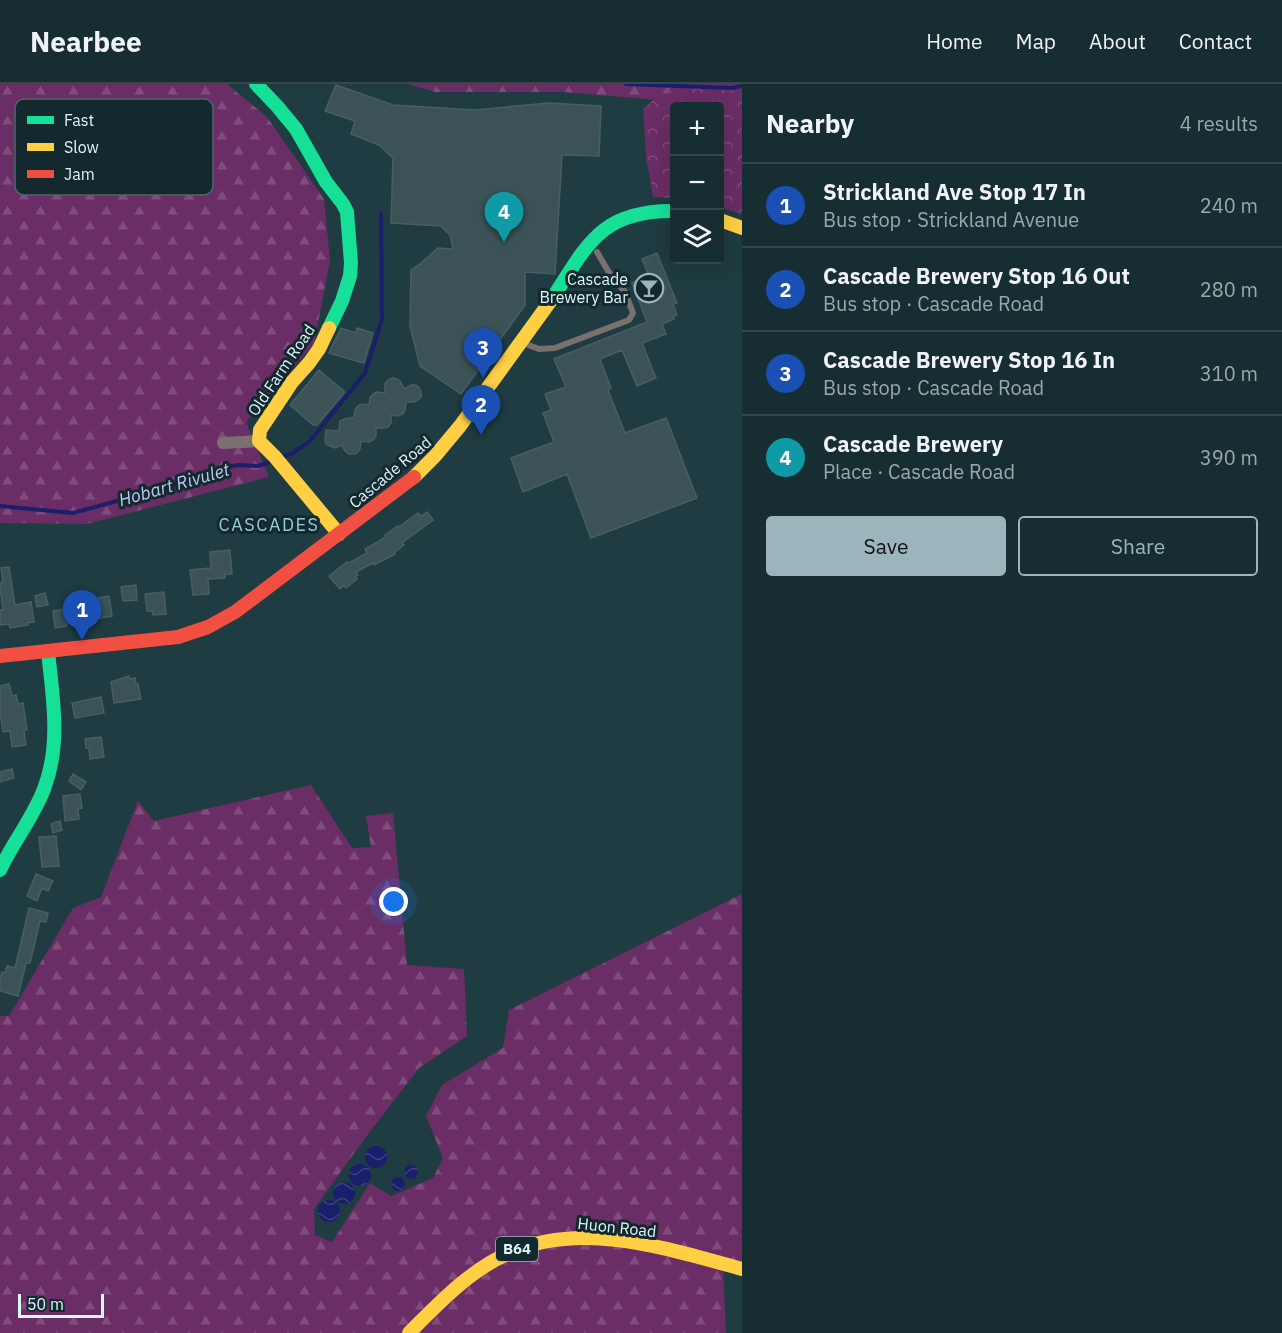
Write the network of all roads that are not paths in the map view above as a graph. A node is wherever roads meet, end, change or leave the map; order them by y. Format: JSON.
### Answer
{"nodes":[{"id":1,"x":256,"y":84,"type":"edge"},
{"id":2,"x":670,"y":211,"type":"edge"},
{"id":3,"x":724,"y":221,"type":"edge"},
{"id":4,"x":742,"y":228,"type":"edge"},
{"id":5,"x":597,"y":252,"type":"dead end"},
{"id":6,"x":522,"y":342,"type":"junction"},
{"id":7,"x":259,"y":441,"type":"junction"},
{"id":8,"x":223,"y":443,"type":"dead end"},
{"id":9,"x":339,"y":534,"type":"junction"},
{"id":10,"x":48,"y":652,"type":"junction"},
{"id":11,"x":0,"y":656,"type":"edge"},
{"id":12,"x":0,"y":870,"type":"edge"},
{"id":13,"x":742,"y":1269,"type":"edge"},
{"id":14,"x":409,"y":1333,"type":"edge"}],
"edges":[{"from":1,"to":7,"type":"street","name":"Old Farm Road"},
{"from":2,"to":6,"type":"street","name":"Cascade Road"},
{"from":3,"to":4,"type":"street"},
{"from":5,"to":6,"type":"lane"},
{"from":6,"to":9,"type":"street","name":"Cascade Road"},
{"from":7,"to":8,"type":"street"},
{"from":7,"to":9,"type":"street","name":"Old Farm Road"},
{"from":9,"to":10,"type":"street","name":"Cascade Road"},
{"from":10,"to":11,"type":"street","name":"Cascade Road"},
{"from":10,"to":12,"type":"street"},
{"from":13,"to":14,"type":"street","name":"Huon Road","number":"B64"}]}
